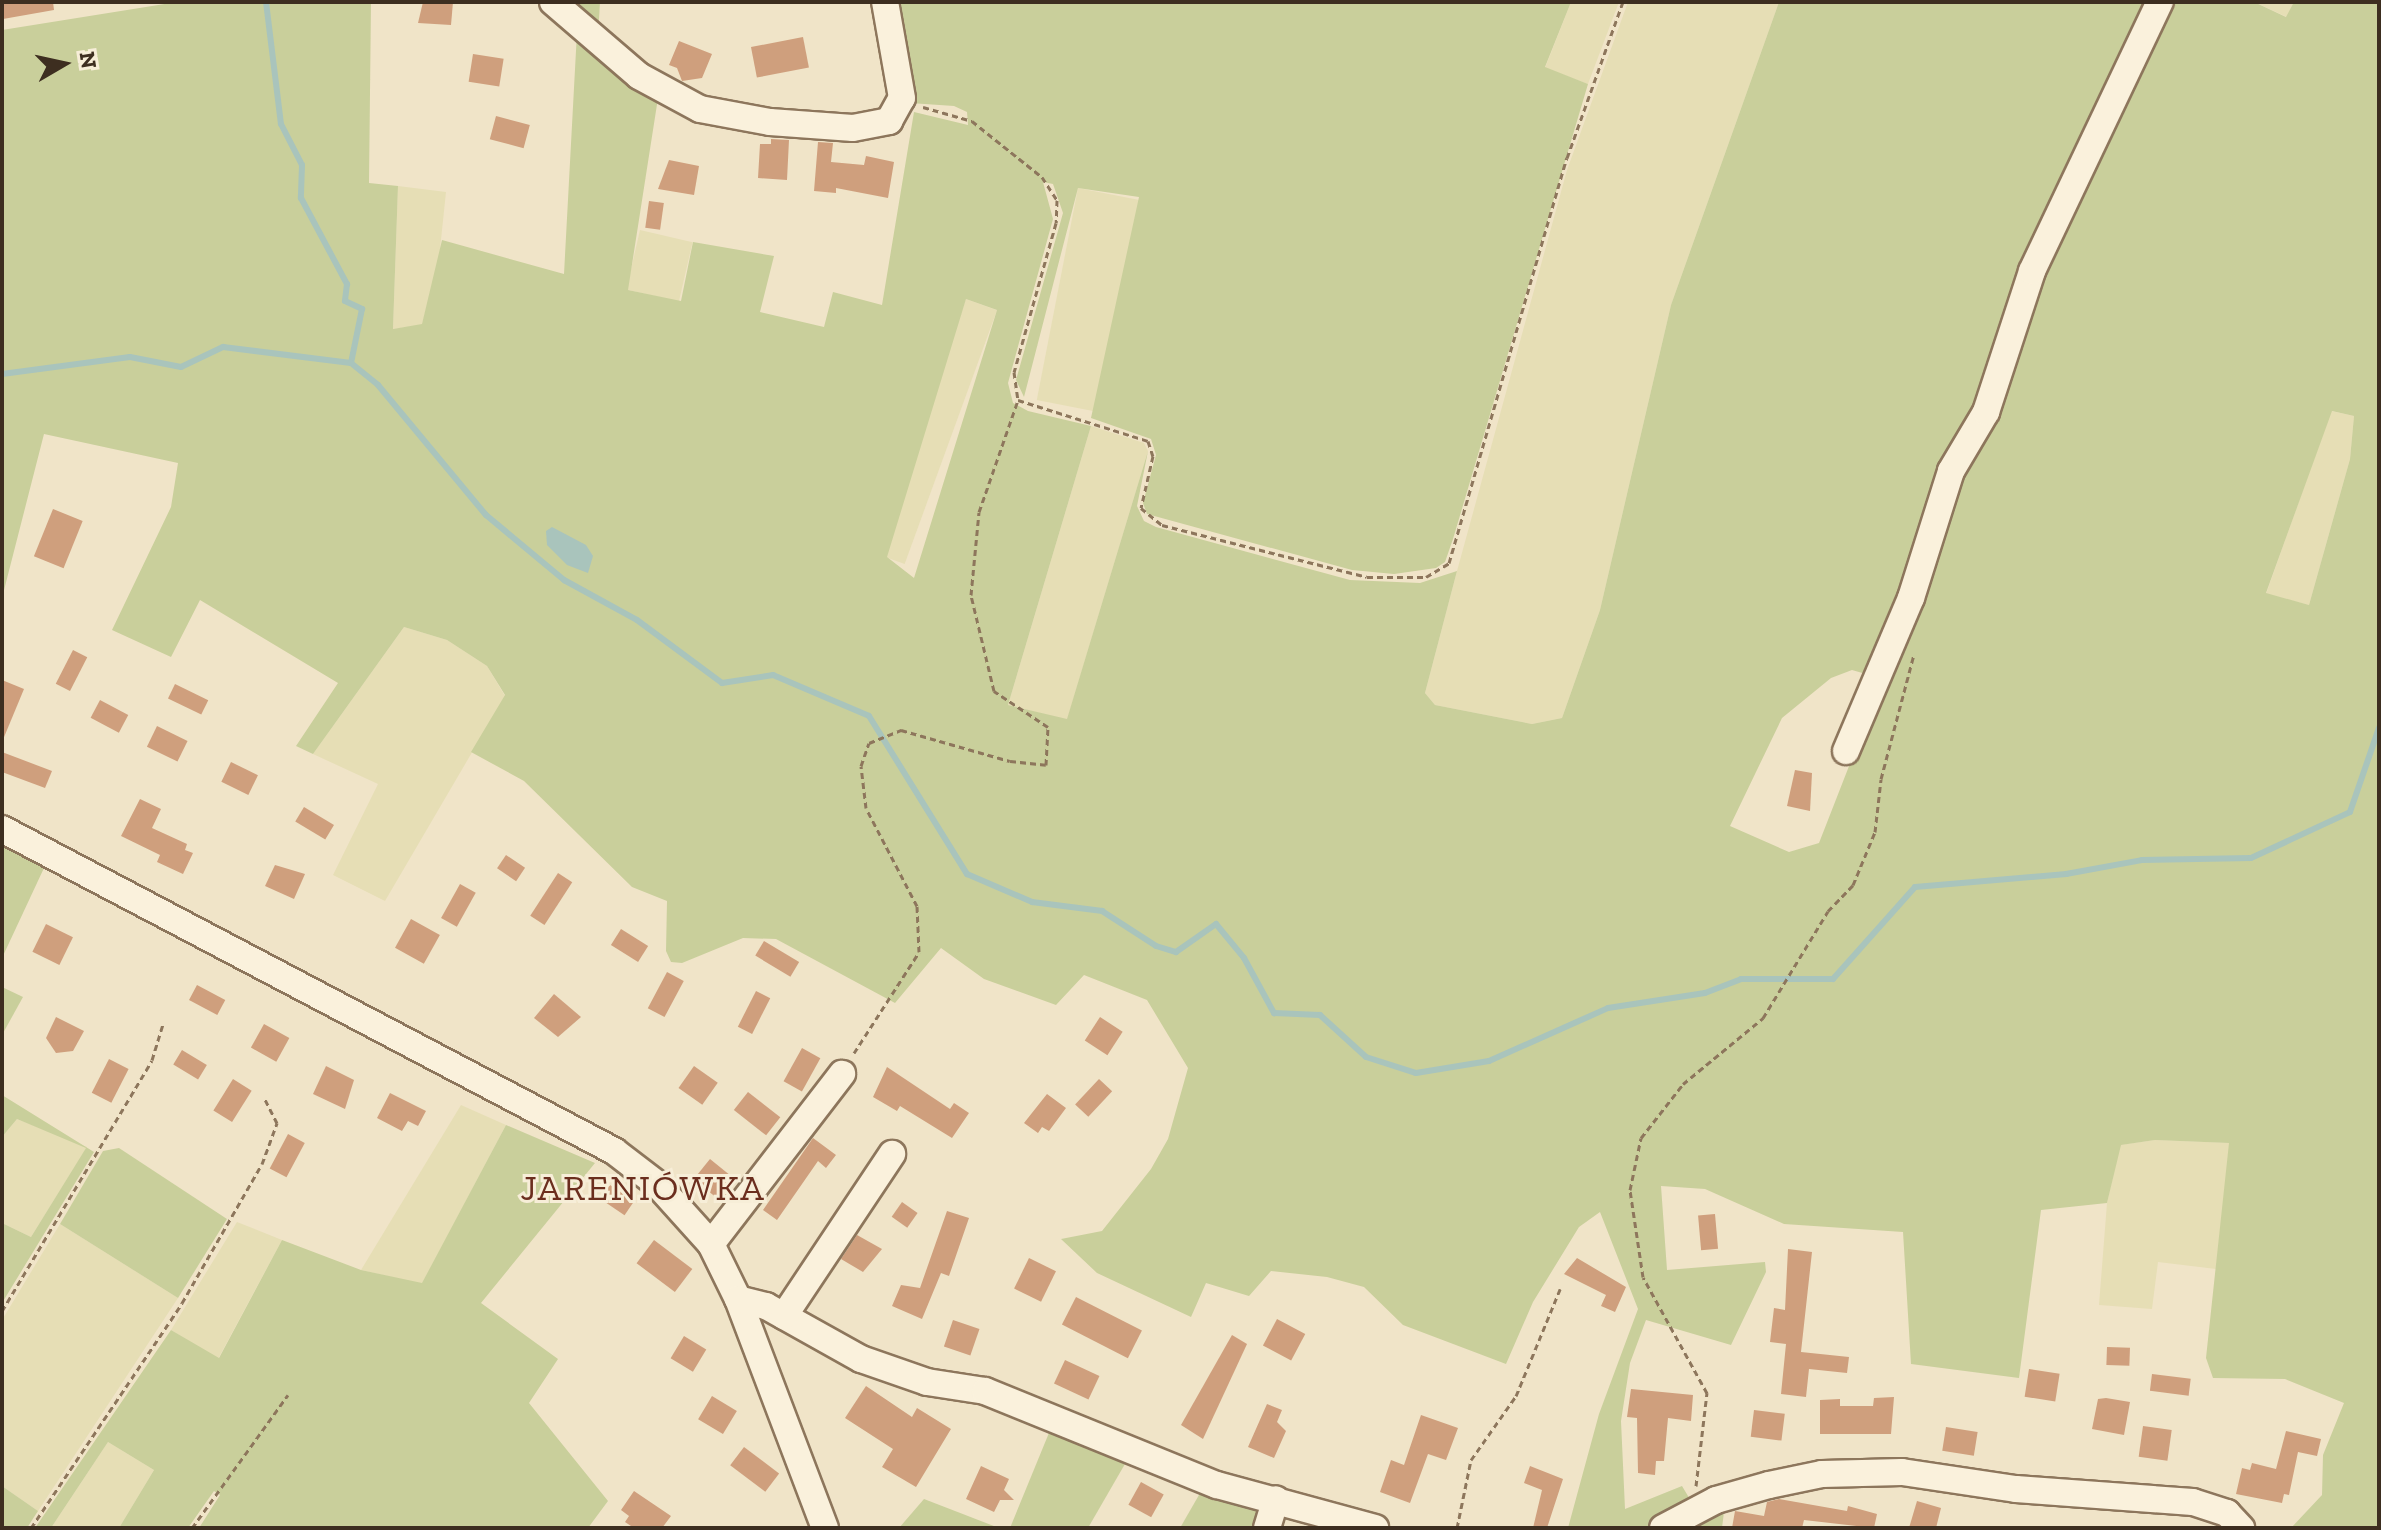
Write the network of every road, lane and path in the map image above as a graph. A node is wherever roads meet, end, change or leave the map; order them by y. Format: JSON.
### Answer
{"nodes":[{"id":1,"x":553,"y":2,"type":"edge"},
{"id":2,"x":885,"y":2,"type":"edge"},
{"id":3,"x":1623,"y":2,"type":"edge"},
{"id":4,"x":2160,"y":2,"type":"edge"},
{"id":5,"x":900,"y":107,"type":"junction"},
{"id":6,"x":1018,"y":400,"type":"junction"},
{"id":7,"x":1916,"y":644,"type":"dead end"},
{"id":8,"x":1846,"y":751,"type":"dead end"},
{"id":9,"x":2,"y":829,"type":"edge"},
{"id":10,"x":163,"y":1025,"type":"dead end"},
{"id":11,"x":842,"y":1074,"type":"joint"},
{"id":12,"x":265,"y":1099,"type":"dead end"},
{"id":13,"x":892,"y":1154,"type":"dead end"},
{"id":14,"x":711,"y":1244,"type":"junction"},
{"id":15,"x":1560,"y":1289,"type":"dead end"},
{"id":16,"x":738,"y":1299,"type":"junction"},
{"id":17,"x":2,"y":1311,"type":"edge"},
{"id":18,"x":784,"y":1316,"type":"junction"},
{"id":19,"x":288,"y":1395,"type":"dead end"},
{"id":20,"x":1276,"y":1499,"type":"junction"},
{"id":21,"x":1700,"y":1510,"type":"junction"},
{"id":22,"x":31,"y":1528,"type":"edge"},
{"id":23,"x":192,"y":1528,"type":"edge"},
{"id":24,"x":825,"y":1528,"type":"edge"},
{"id":25,"x":1267,"y":1528,"type":"edge"},
{"id":26,"x":1375,"y":1528,"type":"edge"},
{"id":27,"x":1457,"y":1528,"type":"edge"},
{"id":28,"x":1663,"y":1528,"type":"edge"},
{"id":29,"x":2241,"y":1528,"type":"edge"}],
"edges":[{"from":1,"to":5,"type":"street"},
{"from":2,"to":5,"type":"street"},
{"from":3,"to":6,"type":"path"},
{"from":4,"to":8,"type":"street"},
{"from":5,"to":6,"type":"path"},
{"from":6,"to":11,"type":"path"},
{"from":7,"to":21,"type":"path"},
{"from":9,"to":14,"type":"street"},
{"from":10,"to":17,"type":"path"},
{"from":11,"to":14,"type":"street"},
{"from":12,"to":22,"type":"path"},
{"from":13,"to":18,"type":"street"},
{"from":14,"to":16,"type":"street"},
{"from":15,"to":27,"type":"path"},
{"from":16,"to":18,"type":"street"},
{"from":16,"to":24,"type":"street"},
{"from":18,"to":20,"type":"street"},
{"from":19,"to":23,"type":"path"},
{"from":20,"to":25,"type":"street"},
{"from":20,"to":26,"type":"street"},
{"from":21,"to":28,"type":"street"},
{"from":21,"to":29,"type":"street"}]}
